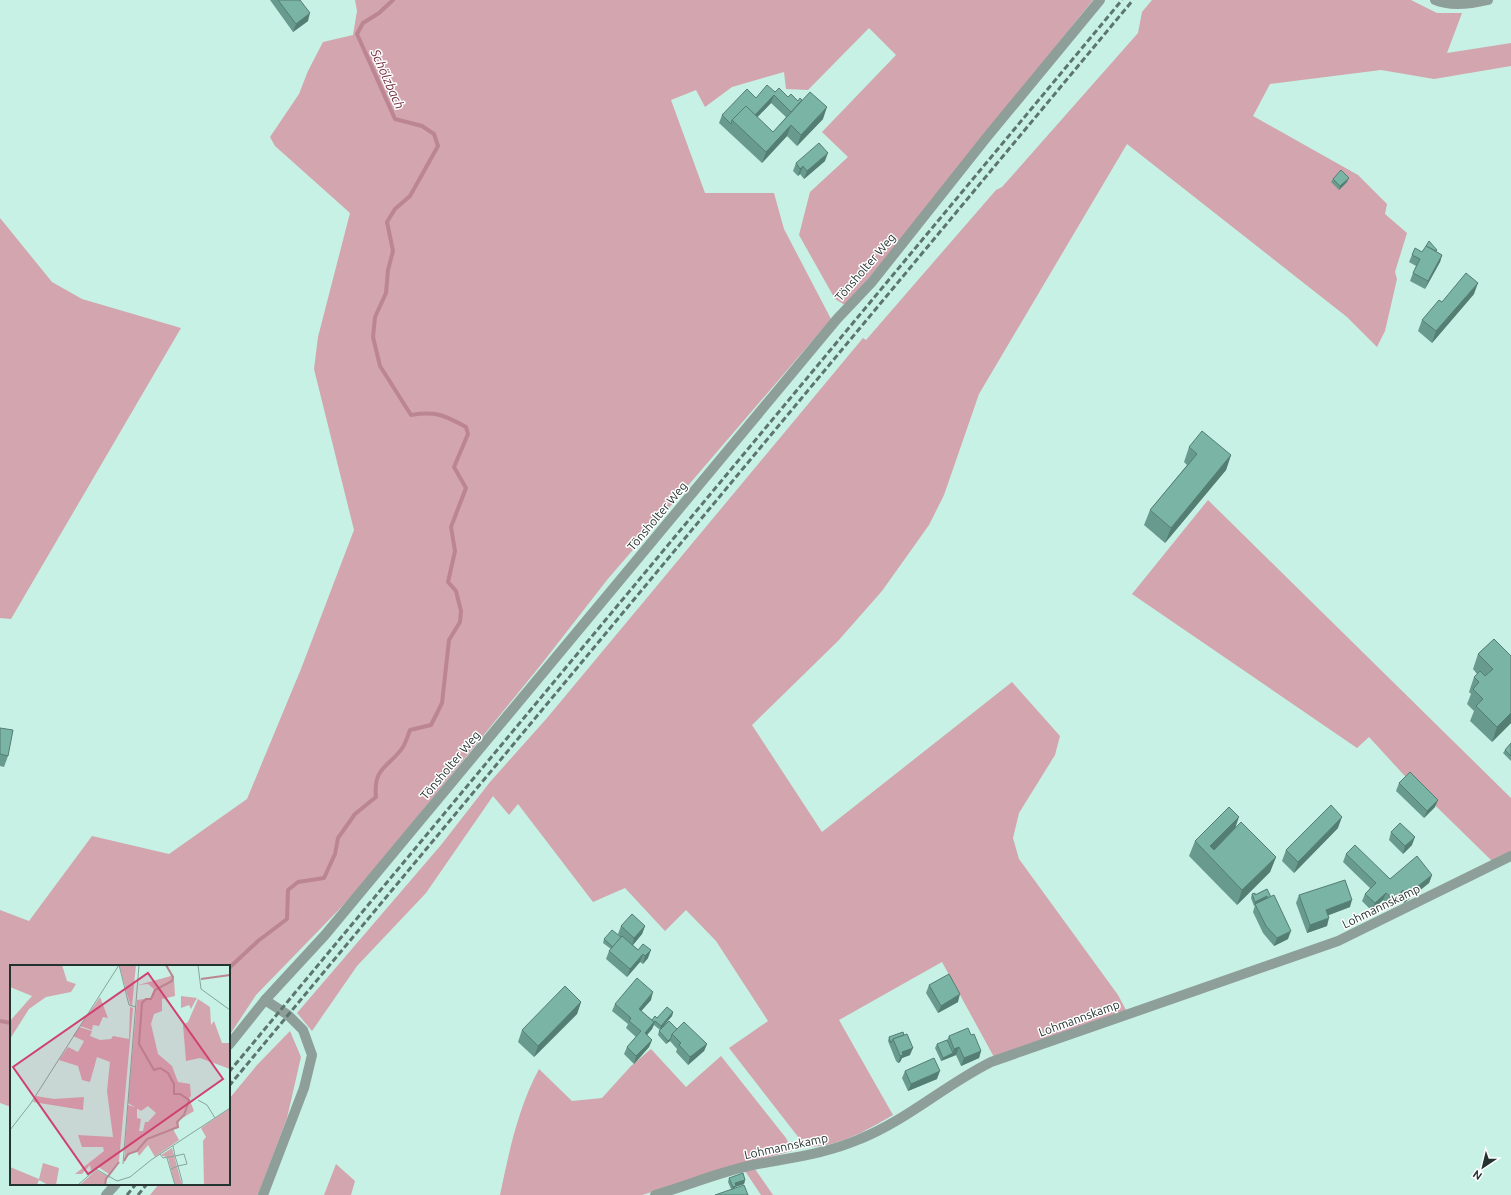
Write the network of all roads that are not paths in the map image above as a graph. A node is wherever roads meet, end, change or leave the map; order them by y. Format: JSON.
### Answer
{"nodes":[{"id":1,"x":1100,"y":0,"type":"edge"},
{"id":2,"x":1435,"y":0,"type":"edge"},
{"id":3,"x":1488,"y":0,"type":"edge"},
{"id":4,"x":1511,"y":856,"type":"edge"},
{"id":5,"x":265,"y":1000,"type":"junction"},
{"id":6,"x":230,"y":1044,"type":"edge"},
{"id":7,"x":115,"y":1185,"type":"edge"},
{"id":8,"x":106,"y":1195,"type":"edge"},
{"id":9,"x":263,"y":1195,"type":"edge"},
{"id":10,"x":655,"y":1195,"type":"edge"}],
"edges":[{"from":1,"to":5,"type":"street","name":"Tönsholter Weg"},
{"from":2,"to":3,"type":"street"},
{"from":4,"to":10,"type":"street","name":"Lohmannskamp"},
{"from":5,"to":6,"type":"street","name":"Tönsholter Weg"},
{"from":5,"to":9,"type":"street"},
{"from":7,"to":8,"type":"street"}]}
